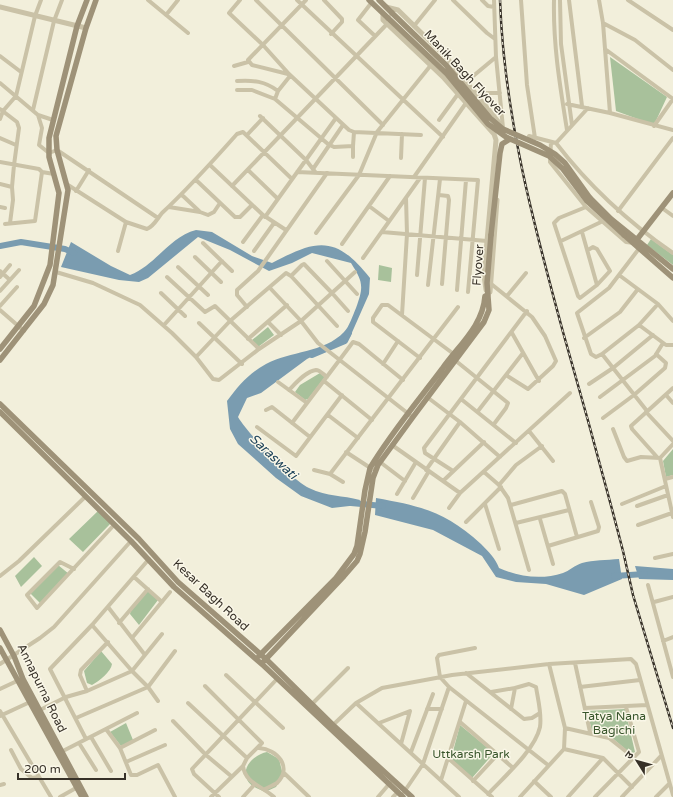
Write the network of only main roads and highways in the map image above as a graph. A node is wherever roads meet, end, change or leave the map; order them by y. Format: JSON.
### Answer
{"nodes":[{"id":1,"x":87,"y":0,"type":"edge"},
{"id":2,"x":96,"y":0,"type":"edge"},
{"id":3,"x":379,"y":0,"type":"edge"},
{"id":4,"x":370,"y":1,"type":"edge"},
{"id":5,"x":385,"y":10,"type":"junction"},
{"id":6,"x":389,"y":18,"type":"junction"},
{"id":7,"x":510,"y":139,"type":"junction"},
{"id":8,"x":673,"y":193,"type":"edge"},
{"id":9,"x":625,"y":233,"type":"junction"},
{"id":10,"x":636,"y":241,"type":"junction"},
{"id":11,"x":641,"y":246,"type":"junction"},
{"id":12,"x":673,"y":270,"type":"edge"},
{"id":13,"x":673,"y":278,"type":"edge"},
{"id":14,"x":488,"y":295,"type":"junction"},
{"id":15,"x":0,"y":349,"type":"edge"},
{"id":16,"x":0,"y":360,"type":"edge"},
{"id":17,"x":0,"y":404,"type":"edge"},
{"id":18,"x":1,"y":414,"type":"edge"},
{"id":19,"x":411,"y":415,"type":"junction"},
{"id":20,"x":59,"y":467,"type":"junction"},
{"id":21,"x":373,"y":469,"type":"junction"},
{"id":22,"x":364,"y":512,"type":"junction"},
{"id":23,"x":0,"y":630,"type":"edge"},
{"id":24,"x":0,"y":648,"type":"edge"},
{"id":25,"x":260,"y":654,"type":"junction"},
{"id":26,"x":266,"y":659,"type":"junction"},
{"id":27,"x":256,"y":660,"type":"junction"},
{"id":28,"x":261,"y":664,"type":"junction"},
{"id":29,"x":391,"y":782,"type":"junction"},
{"id":30,"x":400,"y":795,"type":"edge"},
{"id":31,"x":82,"y":797,"type":"edge"},
{"id":32,"x":86,"y":797,"type":"edge"},
{"id":33,"x":412,"y":797,"type":"edge"}],
"edges":[{"from":1,"to":15,"type":"main road"},
{"from":2,"to":16,"type":"main road"},
{"from":3,"to":5,"type":"main road"},
{"from":4,"to":5,"type":"main road"},
{"from":5,"to":6,"type":"main road","name":"Manik Bagh Flyover"},
{"from":6,"to":7,"type":"main road","name":"Manik Bagh Flyover","bridge":true},
{"from":6,"to":9,"type":"main road","name":"Manik Bagh Flyover","bridge":true},
{"from":7,"to":9,"type":"main road","name":"Manik Bagh Flyover","bridge":true},
{"from":7,"to":14,"type":"main road","name":"Flyover","bridge":true},
{"from":8,"to":10,"type":"main road"},
{"from":9,"to":10,"type":"main road","name":"Manik Bagh Flyover"},
{"from":10,"to":11,"type":"main road","name":"Manik Bagh Flyover"},
{"from":11,"to":12,"type":"main road"},
{"from":11,"to":13,"type":"main road"},
{"from":14,"to":19,"type":"main road"},
{"from":14,"to":19,"type":"main road"},
{"from":17,"to":20,"type":"main road","name":"Kesar Bagh Road"},
{"from":18,"to":20,"type":"main road","name":"Kesar Bagh Road"},
{"from":19,"to":21,"type":"main road"},
{"from":19,"to":21,"type":"main road"},
{"from":20,"to":25,"type":"main road","name":"Kesar Bagh Road"},
{"from":20,"to":27,"type":"main road","name":"Kesar Bagh Road"},
{"from":21,"to":22,"type":"main road"},
{"from":22,"to":25,"type":"main road"},
{"from":22,"to":26,"type":"main road"},
{"from":23,"to":32,"type":"main road","name":"Annapurna Road"},
{"from":24,"to":31,"type":"main road","name":"Annapurna Road"},
{"from":25,"to":26,"type":"main road","name":"Kesar Bagh Road"},
{"from":25,"to":27,"type":"main road"},
{"from":26,"to":28,"type":"main road"},
{"from":26,"to":29,"type":"main road","name":"Kesar Bagh Road"},
{"from":27,"to":28,"type":"main road","name":"Kesar Bagh Road"},
{"from":28,"to":29,"type":"main road","name":"Kesar Bagh Road"},
{"from":29,"to":30,"type":"main road","name":"Kesar Bagh Road"},
{"from":29,"to":33,"type":"main road","name":"Kesar Bagh Road"}]}
